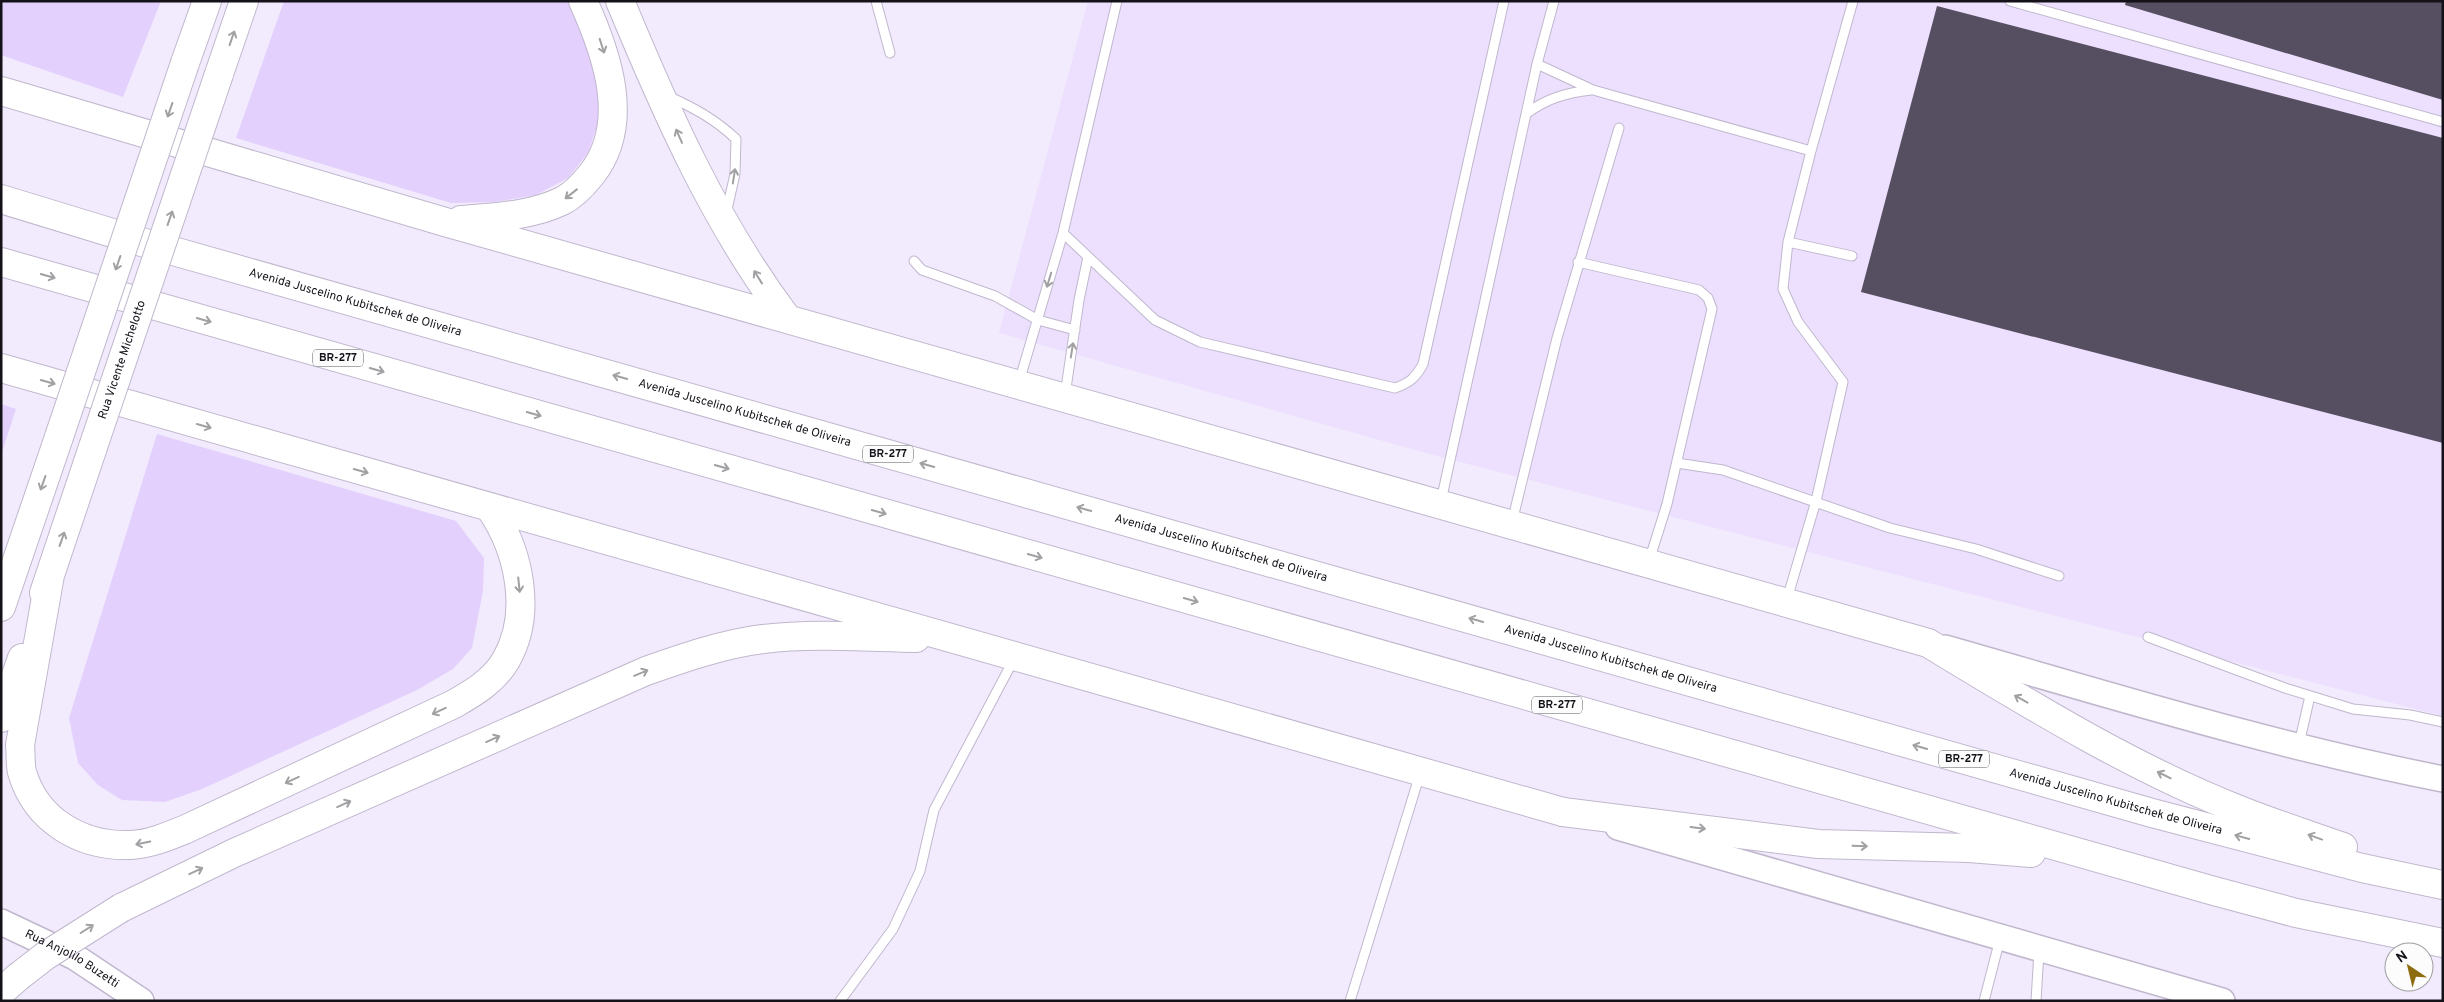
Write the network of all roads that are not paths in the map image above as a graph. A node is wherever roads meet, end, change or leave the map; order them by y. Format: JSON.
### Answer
{"nodes":[{"id":1,"x":206,"y":1,"type":"edge"},
{"id":2,"x":244,"y":1,"type":"edge"},
{"id":3,"x":584,"y":1,"type":"edge"},
{"id":4,"x":620,"y":1,"type":"edge"},
{"id":5,"x":876,"y":1,"type":"edge"},
{"id":6,"x":1117,"y":1,"type":"edge"},
{"id":7,"x":1504,"y":1,"type":"edge"},
{"id":8,"x":1554,"y":1,"type":"edge"},
{"id":9,"x":1853,"y":1,"type":"edge"},
{"id":10,"x":2010,"y":1,"type":"edge"},
{"id":11,"x":890,"y":53,"type":"dead end"},
{"id":12,"x":1537,"y":64,"type":"junction"},
{"id":13,"x":1593,"y":90,"type":"junction"},
{"id":14,"x":1,"y":91,"type":"edge"},
{"id":15,"x":659,"y":92,"type":"junction"},
{"id":16,"x":1527,"y":113,"type":"junction"},
{"id":17,"x":2443,"y":122,"type":"edge"},
{"id":18,"x":1619,"y":128,"type":"dead end"},
{"id":19,"x":1811,"y":151,"type":"junction"},
{"id":20,"x":1,"y":199,"type":"edge"},
{"id":21,"x":445,"y":222,"type":"junction"},
{"id":22,"x":724,"y":224,"type":"junction"},
{"id":23,"x":1063,"y":233,"type":"junction"},
{"id":24,"x":1788,"y":242,"type":"junction"},
{"id":25,"x":1088,"y":256,"type":"junction"},
{"id":26,"x":1852,"y":256,"type":"dead end"},
{"id":27,"x":914,"y":261,"type":"dead end"},
{"id":28,"x":1,"y":262,"type":"edge"},
{"id":29,"x":1578,"y":262,"type":"junction"},
{"id":30,"x":786,"y":317,"type":"junction"},
{"id":31,"x":1038,"y":320,"type":"junction"},
{"id":32,"x":1075,"y":330,"type":"junction"},
{"id":33,"x":1,"y":368,"type":"edge"},
{"id":34,"x":1018,"y":384,"type":"junction"},
{"id":35,"x":1065,"y":398,"type":"junction"},
{"id":36,"x":1677,"y":462,"type":"junction"},
{"id":37,"x":1816,"y":501,"type":"junction"},
{"id":38,"x":1440,"y":504,"type":"junction"},
{"id":39,"x":490,"y":508,"type":"junction"},
{"id":40,"x":553,"y":525,"type":"junction"},
{"id":41,"x":1512,"y":525,"type":"junction"},
{"id":42,"x":514,"y":557,"type":"junction"},
{"id":43,"x":1648,"y":563,"type":"junction"},
{"id":44,"x":50,"y":576,"type":"junction"},
{"id":45,"x":2059,"y":576,"type":"dead end"},
{"id":46,"x":1786,"y":602,"type":"junction"},
{"id":47,"x":1,"y":606,"type":"edge"},
{"id":48,"x":2148,"y":637,"type":"dead end"},
{"id":49,"x":954,"y":639,"type":"junction"},
{"id":50,"x":1928,"y":643,"type":"junction"},
{"id":51,"x":1016,"y":656,"type":"junction"},
{"id":52,"x":2310,"y":696,"type":"junction"},
{"id":53,"x":1,"y":718,"type":"edge"},
{"id":54,"x":2443,"y":722,"type":"edge"},
{"id":55,"x":2299,"y":748,"type":"junction"},
{"id":56,"x":1421,"y":771,"type":"junction"},
{"id":57,"x":2443,"y":779,"type":"edge"},
{"id":58,"x":1563,"y":812,"type":"junction"},
{"id":59,"x":2115,"y":863,"type":"junction"},
{"id":60,"x":2443,"y":884,"type":"edge"},
{"id":61,"x":1,"y":922,"type":"edge"},
{"id":62,"x":2000,"y":937,"type":"junction"},
{"id":63,"x":2443,"y":943,"type":"edge"},
{"id":64,"x":2039,"y":948,"type":"junction"},
{"id":65,"x":10,"y":984,"type":"edge"},
{"id":66,"x":141,"y":1001,"type":"edge"},
{"id":67,"x":840,"y":1001,"type":"edge"},
{"id":68,"x":1350,"y":1001,"type":"edge"},
{"id":69,"x":1984,"y":1001,"type":"edge"},
{"id":70,"x":2036,"y":1001,"type":"edge"},
{"id":71,"x":2222,"y":1001,"type":"edge"}],
"edges":[{"from":1,"to":47,"type":"main road","one_way":true,"bridge":true},
{"from":44,"to":2,"type":"main road","name":"Rua Vicente Michelotto","one_way":true,"bridge":true},
{"from":3,"to":21,"type":"main road","one_way":true},
{"from":4,"to":15,"type":"main road"},
{"from":5,"to":11,"type":"lane"},
{"from":6,"to":23,"type":"lane"},
{"from":7,"to":25,"type":"lane"},
{"from":8,"to":12,"type":"lane"},
{"from":9,"to":19,"type":"lane"},
{"from":10,"to":17,"type":"lane"},
{"from":12,"to":13,"type":"lane"},
{"from":12,"to":16,"type":"lane"},
{"from":13,"to":16,"type":"lane"},
{"from":13,"to":19,"type":"lane"},
{"from":14,"to":21,"type":"main road"},
{"from":22,"to":15,"type":"main road","one_way":true},
{"from":22,"to":15,"type":"lane","one_way":true},
{"from":16,"to":38,"type":"lane"},
{"from":18,"to":29,"type":"lane"},
{"from":19,"to":24,"type":"lane"},
{"from":60,"to":20,"type":"main road","name":"Avenida Juscelino Kubitschek de Oliveira","number":"BR-277","one_way":true},
{"from":21,"to":30,"type":"main road"},
{"from":30,"to":22,"type":"main road","one_way":true},
{"from":23,"to":25,"type":"lane"},
{"from":23,"to":31,"type":"lane","one_way":true},
{"from":24,"to":26,"type":"lane"},
{"from":24,"to":37,"type":"lane"},
{"from":25,"to":32,"type":"lane"},
{"from":27,"to":31,"type":"lane"},
{"from":28,"to":59,"type":"main road","number":"BR-277","one_way":true},
{"from":29,"to":36,"type":"lane"},
{"from":29,"to":41,"type":"lane"},
{"from":30,"to":34,"type":"main road"},
{"from":31,"to":32,"type":"lane"},
{"from":31,"to":34,"type":"lane"},
{"from":35,"to":32,"type":"lane","one_way":true},
{"from":33,"to":39,"type":"main road","one_way":true},
{"from":34,"to":35,"type":"main road"},
{"from":35,"to":38,"type":"main road"},
{"from":36,"to":37,"type":"lane"},
{"from":36,"to":43,"type":"lane"},
{"from":37,"to":45,"type":"lane"},
{"from":37,"to":46,"type":"lane"},
{"from":38,"to":41,"type":"main road"},
{"from":39,"to":40,"type":"main road"},
{"from":39,"to":42,"type":"main road"},
{"from":40,"to":42,"type":"main road"},
{"from":40,"to":49,"type":"main road"},
{"from":41,"to":43,"type":"main road"},
{"from":42,"to":44,"type":"main road","one_way":true},
{"from":43,"to":46,"type":"main road"},
{"from":44,"to":53,"type":"main road","name":"Rua Vicente Michelotto"},
{"from":46,"to":50,"type":"main road"},
{"from":48,"to":52,"type":"lane"},
{"from":49,"to":51,"type":"main road"},
{"from":65,"to":49,"type":"main road","one_way":true,"bridge":true},
{"from":50,"to":55,"type":"main road"},
{"from":60,"to":50,"type":"main road","one_way":true},
{"from":51,"to":56,"type":"main road"},
{"from":51,"to":67,"type":"lane"},
{"from":52,"to":54,"type":"lane"},
{"from":52,"to":55,"type":"lane"},
{"from":55,"to":57,"type":"main road"},
{"from":56,"to":58,"type":"main road"},
{"from":56,"to":68,"type":"lane"},
{"from":58,"to":59,"type":"main road","one_way":true},
{"from":58,"to":62,"type":"main road"},
{"from":59,"to":63,"type":"main road","number":"BR-277"},
{"from":61,"to":66,"type":"main road","name":"Rua Anjolilo Buzetti"},
{"from":62,"to":64,"type":"main road"},
{"from":62,"to":69,"type":"lane"},
{"from":64,"to":70,"type":"lane"},
{"from":64,"to":71,"type":"main road"}]}
